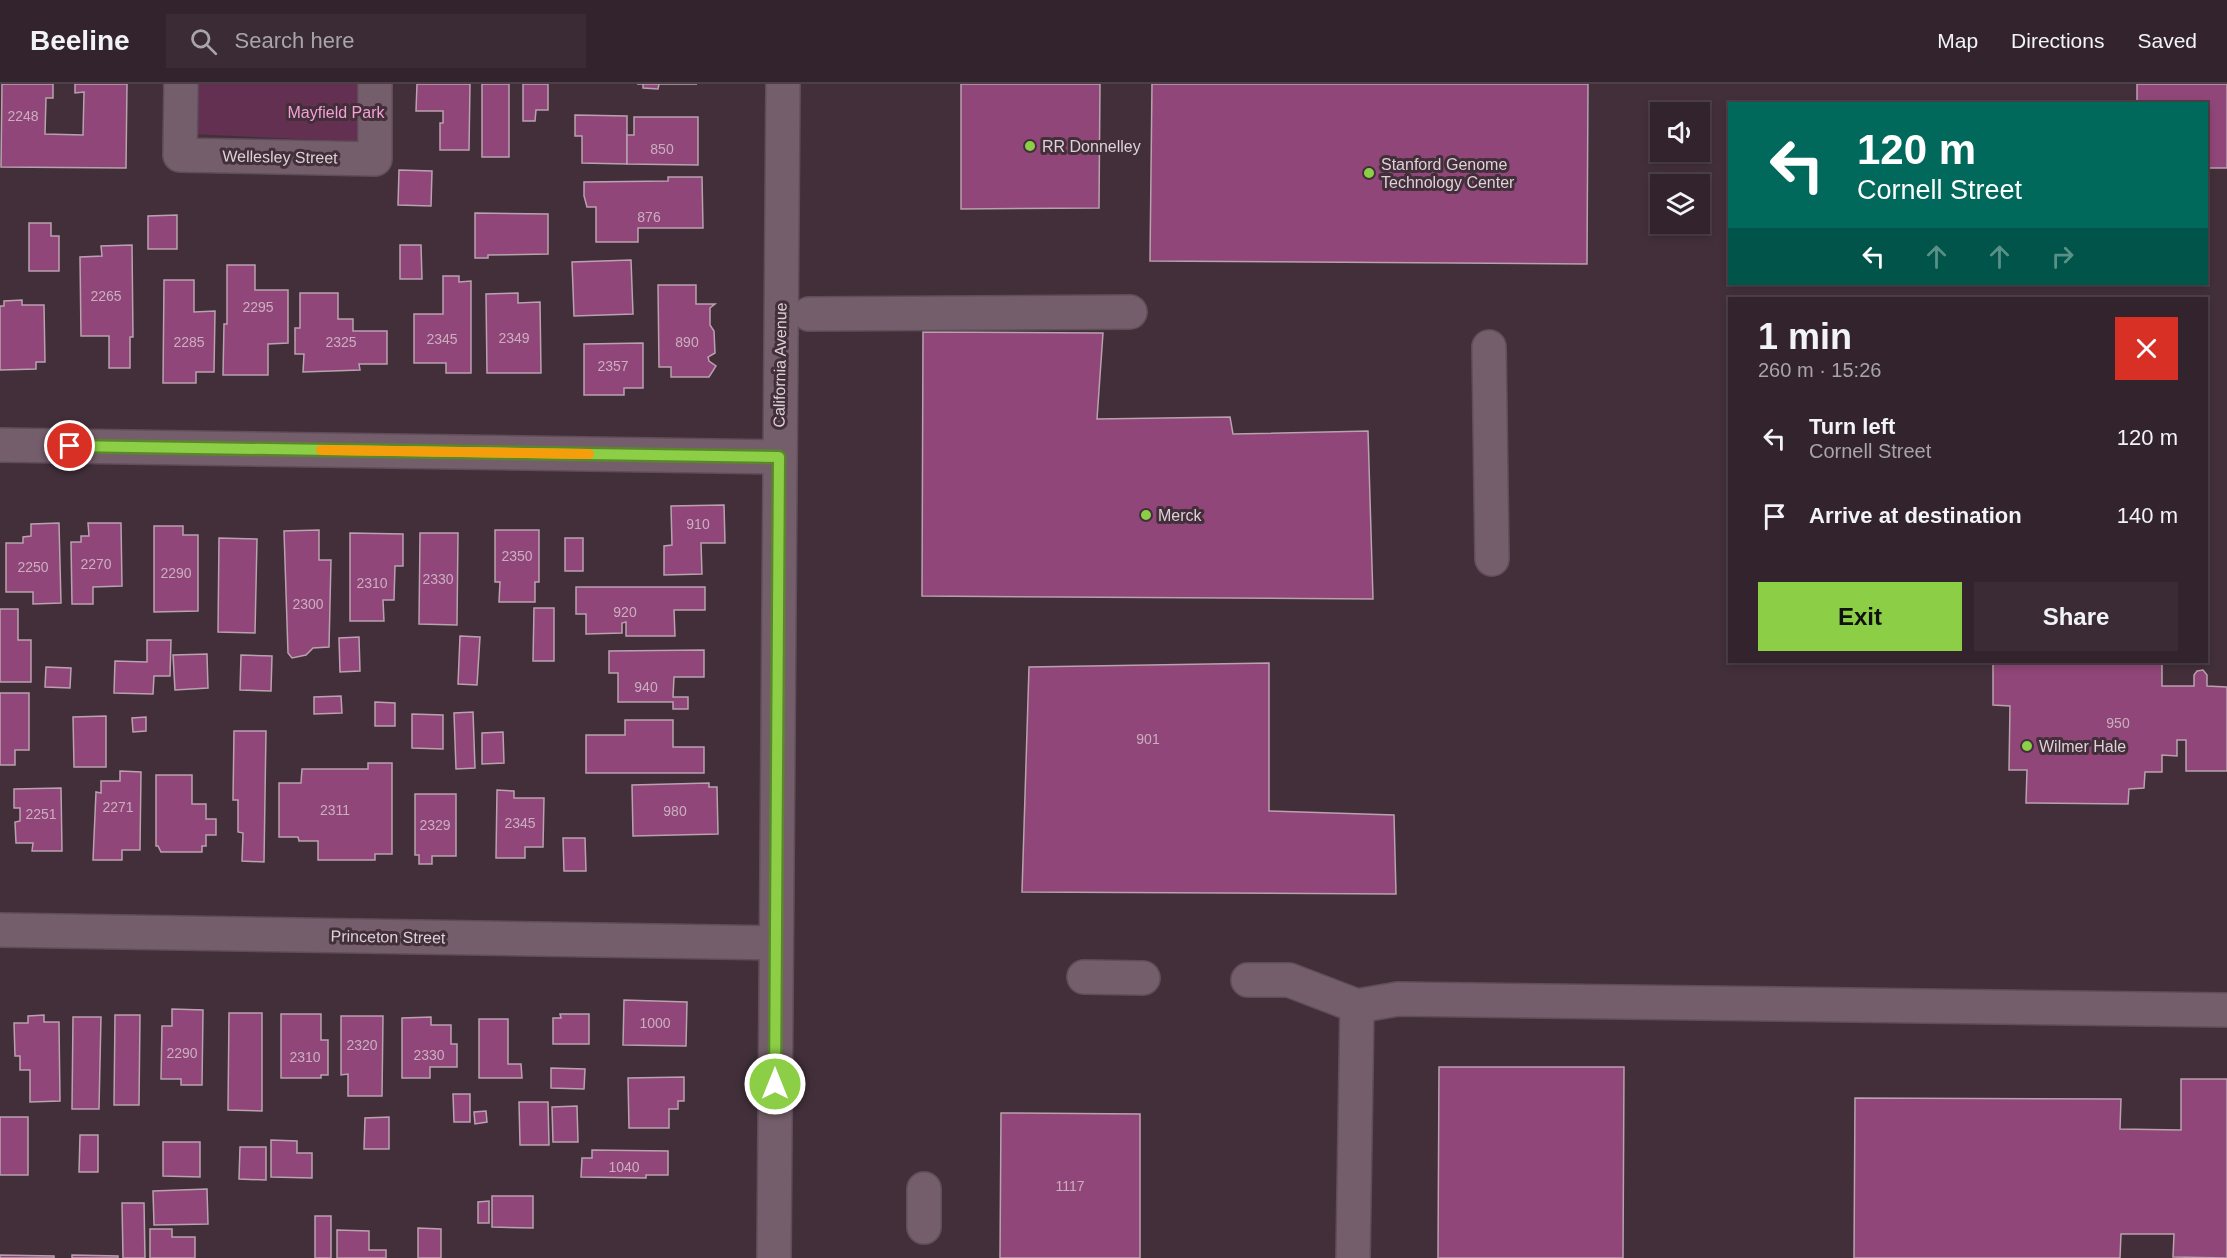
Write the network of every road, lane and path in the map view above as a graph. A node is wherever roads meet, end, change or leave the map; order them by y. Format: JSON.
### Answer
{"nodes":[{"id":1,"x":181,"y":84,"type":"edge"},
{"id":2,"x":375,"y":84,"type":"edge"},
{"id":3,"x":783,"y":84,"type":"edge"},
{"id":4,"x":1130,"y":312,"type":"dead end"},
{"id":5,"x":809,"y":314,"type":"dead end"},
{"id":6,"x":1489,"y":347,"type":"dead end"},
{"id":7,"x":0,"y":445,"type":"edge"},
{"id":8,"x":779,"y":457,"type":"junction"},
{"id":9,"x":1492,"y":559,"type":"dead end"},
{"id":10,"x":0,"y":930,"type":"edge"},
{"id":11,"x":776,"y":943,"type":"junction"},
{"id":12,"x":1084,"y":977,"type":"dead end"},
{"id":13,"x":1143,"y":978,"type":"dead end"},
{"id":14,"x":1248,"y":980,"type":"dead end"},
{"id":15,"x":1357,"y":1006,"type":"junction"},
{"id":16,"x":2227,"y":1010,"type":"edge"},
{"id":17,"x":924,"y":1189,"type":"dead end"},
{"id":18,"x":924,"y":1227,"type":"dead end"},
{"id":19,"x":774,"y":1258,"type":"edge"},
{"id":20,"x":1353,"y":1258,"type":"edge"}],
"edges":[{"from":1,"to":2,"type":"street","name":"Wellesley Street"},
{"from":3,"to":8,"type":"street","name":"California Avenue"},
{"from":4,"to":5,"type":"street"},
{"from":6,"to":9,"type":"street"},
{"from":7,"to":8,"type":"street"},
{"from":8,"to":11,"type":"street","name":"California Avenue"},
{"from":10,"to":11,"type":"street","name":"Princeton Street"},
{"from":11,"to":19,"type":"street","name":"California Avenue"},
{"from":12,"to":13,"type":"street"},
{"from":14,"to":15,"type":"street"},
{"from":15,"to":16,"type":"street"},
{"from":15,"to":20,"type":"street"},
{"from":17,"to":18,"type":"street"}]}
